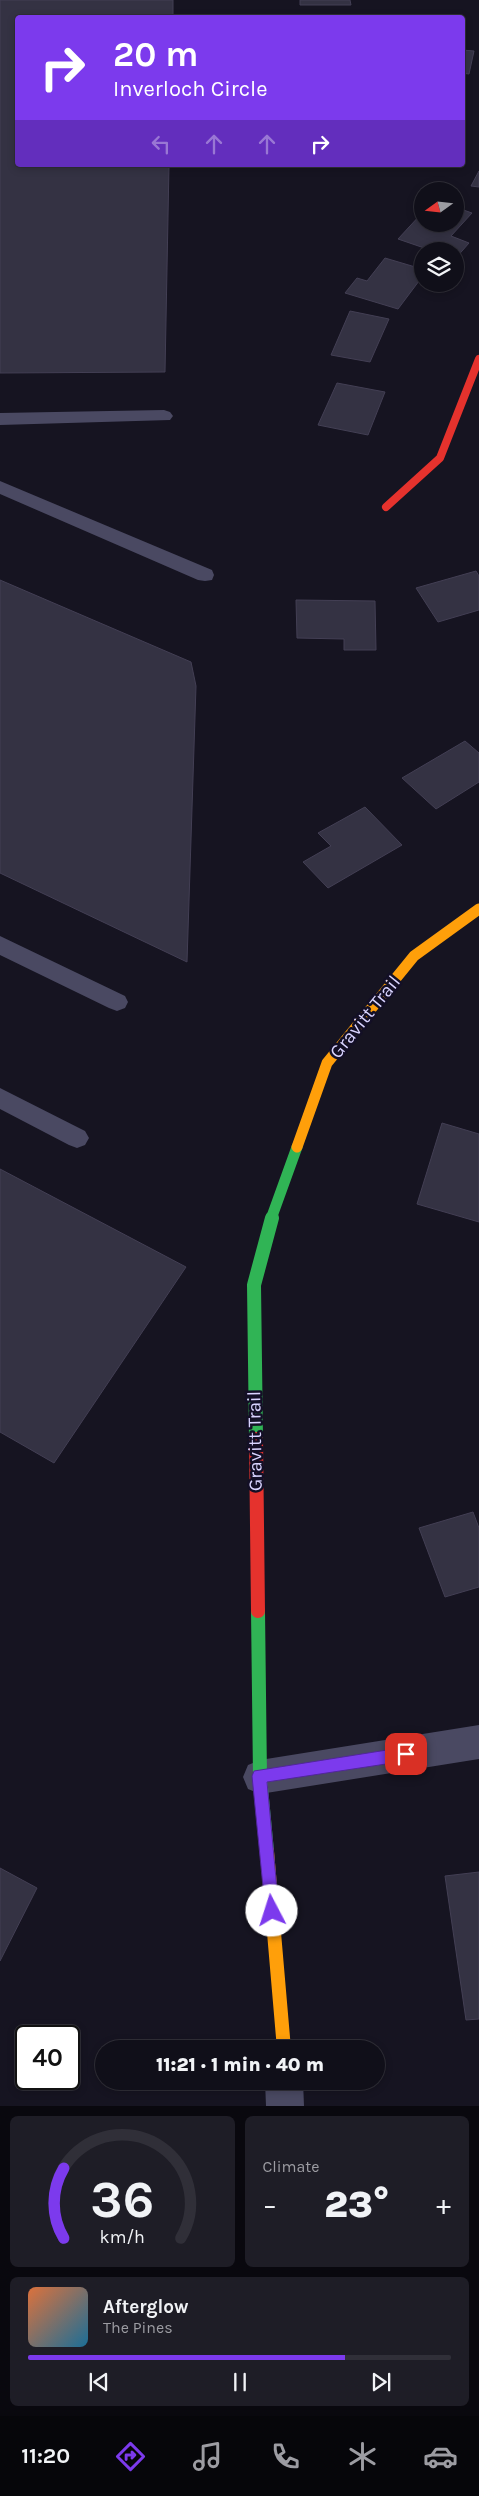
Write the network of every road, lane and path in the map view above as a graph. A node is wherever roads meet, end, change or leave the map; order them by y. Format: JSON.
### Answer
{"nodes":[{"id":1,"x":479,"y":359,"type":"edge"},
{"id":2,"x":164,"y":416,"type":"dead end"},
{"id":3,"x":0,"y":419,"type":"edge"},
{"id":4,"x":0,"y":487,"type":"edge"},
{"id":5,"x":386,"y":507,"type":"dead end"},
{"id":6,"x":205,"y":575,"type":"dead end"},
{"id":7,"x":479,"y":909,"type":"edge"},
{"id":8,"x":0,"y":946,"type":"edge"},
{"id":9,"x":117,"y":1002,"type":"dead end"},
{"id":10,"x":0,"y":1098,"type":"edge"},
{"id":11,"x":77,"y":1138,"type":"dead end"},
{"id":12,"x":479,"y":1742,"type":"edge"},
{"id":13,"x":260,"y":1776,"type":"junction"},
{"id":14,"x":283,"y":2040,"type":"edge"},
{"id":15,"x":284,"y":2090,"type":"edge"},
{"id":16,"x":285,"y":2106,"type":"edge"}],
"edges":[{"from":1,"to":5,"type":"street"},
{"from":2,"to":3,"type":"lane"},
{"from":4,"to":6,"type":"lane"},
{"from":7,"to":13,"type":"street","name":"Gravitt Trail"},
{"from":8,"to":9,"type":"lane"},
{"from":10,"to":11,"type":"lane"},
{"from":12,"to":13,"type":"street"},
{"from":13,"to":14,"type":"street","name":"Gravitt Trail"},
{"from":15,"to":16,"type":"street"}]}
